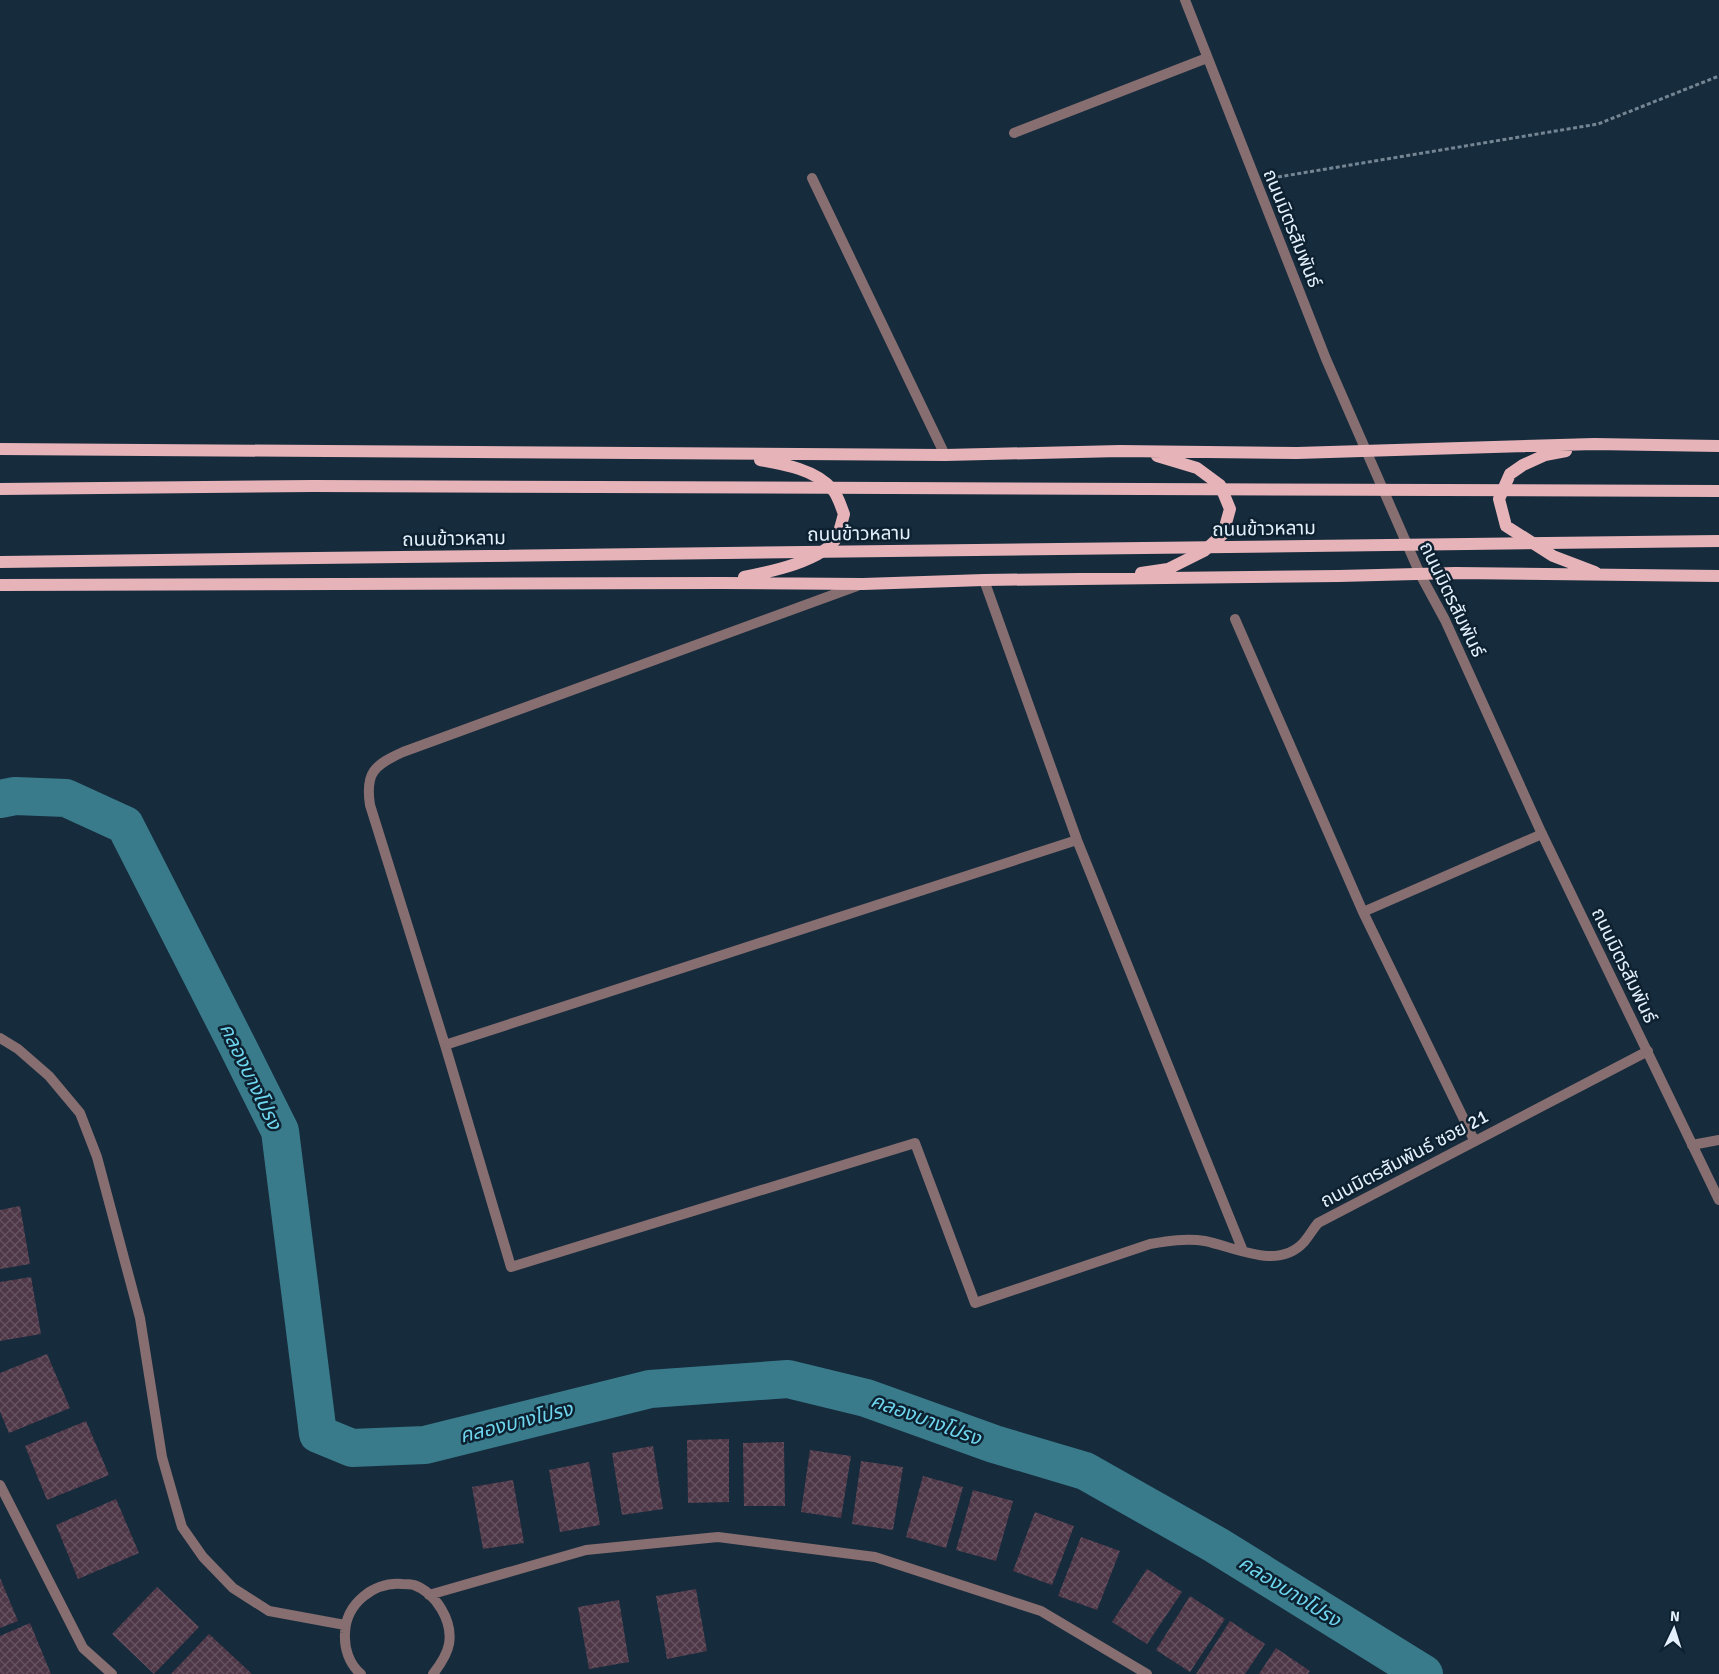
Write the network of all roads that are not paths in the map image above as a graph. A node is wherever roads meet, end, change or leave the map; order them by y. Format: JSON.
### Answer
{"nodes":[{"id":1,"x":1185,"y":0,"type":"edge"},
{"id":2,"x":1207,"y":58,"type":"junction"},
{"id":3,"x":1014,"y":133,"type":"dead end"},
{"id":4,"x":812,"y":178,"type":"dead end"},
{"id":5,"x":1594,"y":444,"type":"junction"},
{"id":6,"x":1719,"y":446,"type":"edge"},
{"id":7,"x":0,"y":449,"type":"edge"},
{"id":8,"x":1120,"y":451,"type":"junction"},
{"id":9,"x":1366,"y":451,"type":"junction"},
{"id":10,"x":720,"y":452,"type":"junction"},
{"id":11,"x":945,"y":455,"type":"junction"},
{"id":12,"x":0,"y":488,"type":"edge"},
{"id":13,"x":1719,"y":491,"type":"edge"},
{"id":14,"x":1719,"y":541,"type":"edge"},
{"id":15,"x":0,"y":562,"type":"edge"},
{"id":16,"x":1420,"y":574,"type":"junction"},
{"id":17,"x":1605,"y":575,"type":"junction"},
{"id":18,"x":1719,"y":576,"type":"edge"},
{"id":19,"x":984,"y":580,"type":"junction"},
{"id":20,"x":1103,"y":580,"type":"junction"},
{"id":21,"x":721,"y":583,"type":"junction"},
{"id":22,"x":863,"y":584,"type":"junction"},
{"id":23,"x":0,"y":585,"type":"edge"},
{"id":24,"x":1235,"y":619,"type":"dead end"},
{"id":25,"x":1542,"y":834,"type":"junction"},
{"id":26,"x":1077,"y":840,"type":"junction"},
{"id":27,"x":1363,"y":912,"type":"junction"},
{"id":28,"x":0,"y":1038,"type":"edge"},
{"id":29,"x":445,"y":1045,"type":"junction"},
{"id":30,"x":1648,"y":1051,"type":"junction"},
{"id":31,"x":1474,"y":1140,"type":"junction"},
{"id":32,"x":1719,"y":1140,"type":"edge"},
{"id":33,"x":1692,"y":1145,"type":"junction"},
{"id":34,"x":1719,"y":1200,"type":"edge"},
{"id":35,"x":1243,"y":1251,"type":"junction"},
{"id":36,"x":0,"y":1485,"type":"edge"},
{"id":37,"x":429,"y":1595,"type":"junction"},
{"id":38,"x":345,"y":1625,"type":"junction"},
{"id":39,"x":112,"y":1674,"type":"edge"},
{"id":40,"x":361,"y":1674,"type":"edge"},
{"id":41,"x":433,"y":1674,"type":"edge"},
{"id":42,"x":1147,"y":1674,"type":"edge"}],
"edges":[{"from":1,"to":2,"type":"street","name":"ถนนมิตรสัมพันธ์"},
{"from":2,"to":3,"type":"street"},
{"from":2,"to":9,"type":"street","name":"ถนนมิตรสัมพันธ์"},
{"from":4,"to":11,"type":"street"},
{"from":5,"to":6,"type":"main road"},
{"from":5,"to":9,"type":"main road"},
{"from":5,"to":17,"type":"main road"},
{"from":7,"to":10,"type":"main road"},
{"from":8,"to":9,"type":"main road"},
{"from":8,"to":11,"type":"main road"},
{"from":8,"to":20,"type":"main road"},
{"from":9,"to":16,"type":"street","name":"ถนนมิตรสัมพันธ์"},
{"from":10,"to":11,"type":"main road"},
{"from":10,"to":21,"type":"main road"},
{"from":12,"to":13,"type":"main road","name":"ถนนข้าวหลาม","bridge":true},
{"from":14,"to":15,"type":"main road","name":"ถนนข้าวหลาม","bridge":true},
{"from":16,"to":17,"type":"main road"},
{"from":16,"to":20,"type":"main road"},
{"from":16,"to":25,"type":"street","name":"ถนนมิตรสัมพันธ์"},
{"from":17,"to":18,"type":"main road"},
{"from":19,"to":20,"type":"main road"},
{"from":19,"to":22,"type":"main road"},
{"from":19,"to":26,"type":"street"},
{"from":21,"to":22,"type":"main road"},
{"from":21,"to":23,"type":"main road"},
{"from":22,"to":29,"type":"street"},
{"from":24,"to":27,"type":"street"},
{"from":25,"to":27,"type":"street"},
{"from":25,"to":30,"type":"street","name":"ถนนมิตรสัมพันธ์"},
{"from":26,"to":29,"type":"street"},
{"from":26,"to":35,"type":"street"},
{"from":27,"to":31,"type":"street"},
{"from":28,"to":38,"type":"street"},
{"from":29,"to":35,"type":"street","name":"ถนนมิตรสัมพันธ์ ซอย 21"},
{"from":30,"to":31,"type":"street","name":"ถนนมิตรสัมพันธ์ ซอย 21"},
{"from":30,"to":33,"type":"street","name":"ถนนมิตรสัมพันธ์"},
{"from":31,"to":35,"type":"street","name":"ถนนมิตรสัมพันธ์ ซอย 21"},
{"from":32,"to":33,"type":"street"},
{"from":33,"to":34,"type":"street","name":"ถนนมิตรสัมพันธ์"},
{"from":36,"to":39,"type":"street"},
{"from":37,"to":38,"type":"street"},
{"from":37,"to":41,"type":"street"},
{"from":37,"to":42,"type":"street"},
{"from":38,"to":40,"type":"street"}]}
